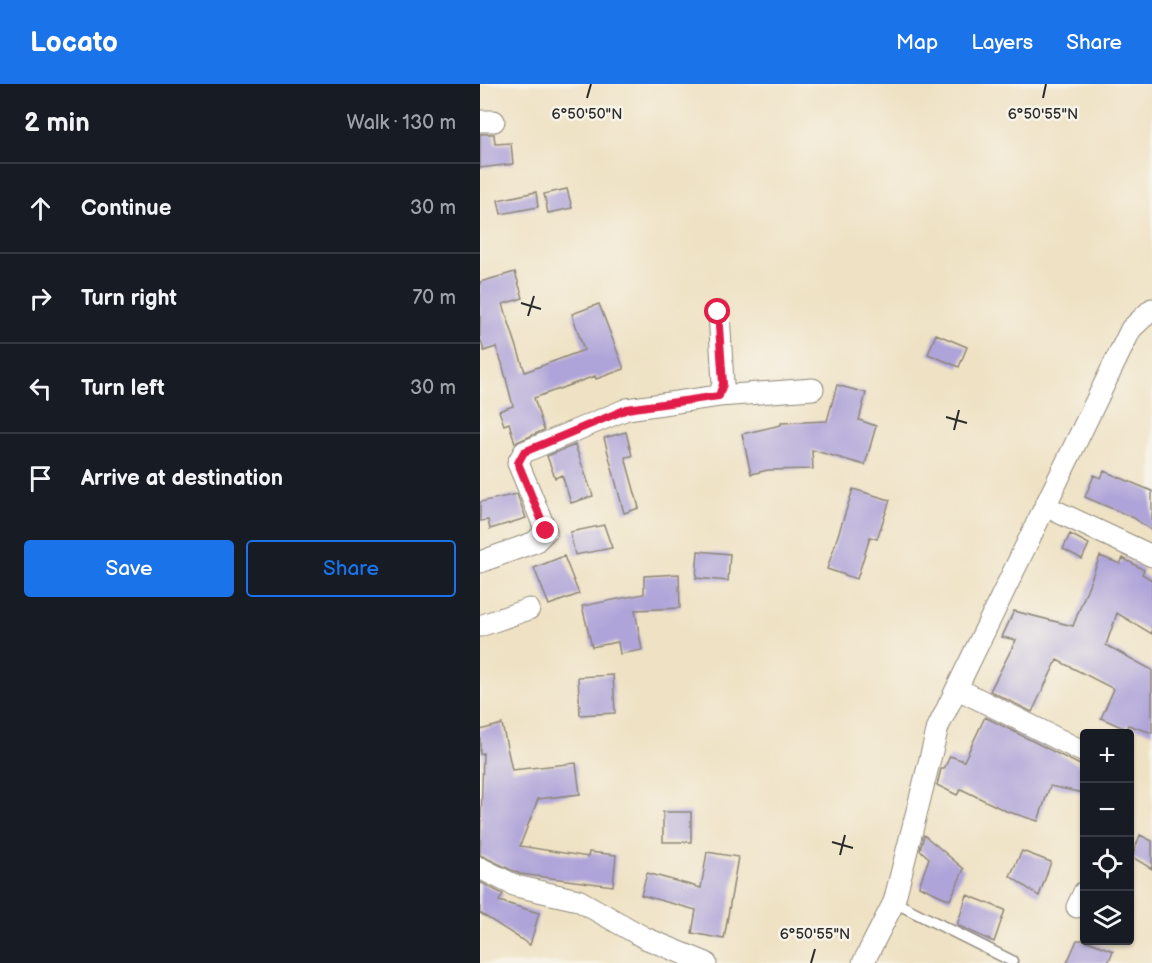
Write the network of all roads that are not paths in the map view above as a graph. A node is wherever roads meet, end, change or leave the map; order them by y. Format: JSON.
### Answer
{"nodes":[{"id":1,"x":1152,"y":309,"type":"edge"},
{"id":2,"x":718,"y":312,"type":"dead end"},
{"id":3,"x":813,"y":388,"type":"dead end"},
{"id":4,"x":719,"y":396,"type":"junction"},
{"id":5,"x":1045,"y":506,"type":"junction"},
{"id":6,"x":1152,"y":556,"type":"edge"},
{"id":7,"x":480,"y":562,"type":"edge"},
{"id":8,"x":529,"y":609,"type":"dead end"},
{"id":9,"x":480,"y":626,"type":"edge"},
{"id":10,"x":958,"y":689,"type":"junction"},
{"id":11,"x":1080,"y":750,"type":"edge"},
{"id":12,"x":480,"y":868,"type":"edge"},
{"id":13,"x":894,"y":902,"type":"junction"},
{"id":14,"x":1012,"y":961,"type":"dead end"},
{"id":15,"x":706,"y":963,"type":"edge"},
{"id":16,"x":863,"y":963,"type":"edge"}],
"edges":[{"from":1,"to":5,"type":"street"},
{"from":2,"to":4,"type":"street"},
{"from":3,"to":4,"type":"street"},
{"from":4,"to":7,"type":"street"},
{"from":5,"to":6,"type":"street"},
{"from":5,"to":10,"type":"street"},
{"from":8,"to":9,"type":"street"},
{"from":10,"to":11,"type":"street"},
{"from":10,"to":13,"type":"street"},
{"from":12,"to":15,"type":"street"},
{"from":13,"to":14,"type":"lane"},
{"from":13,"to":16,"type":"street"}]}
